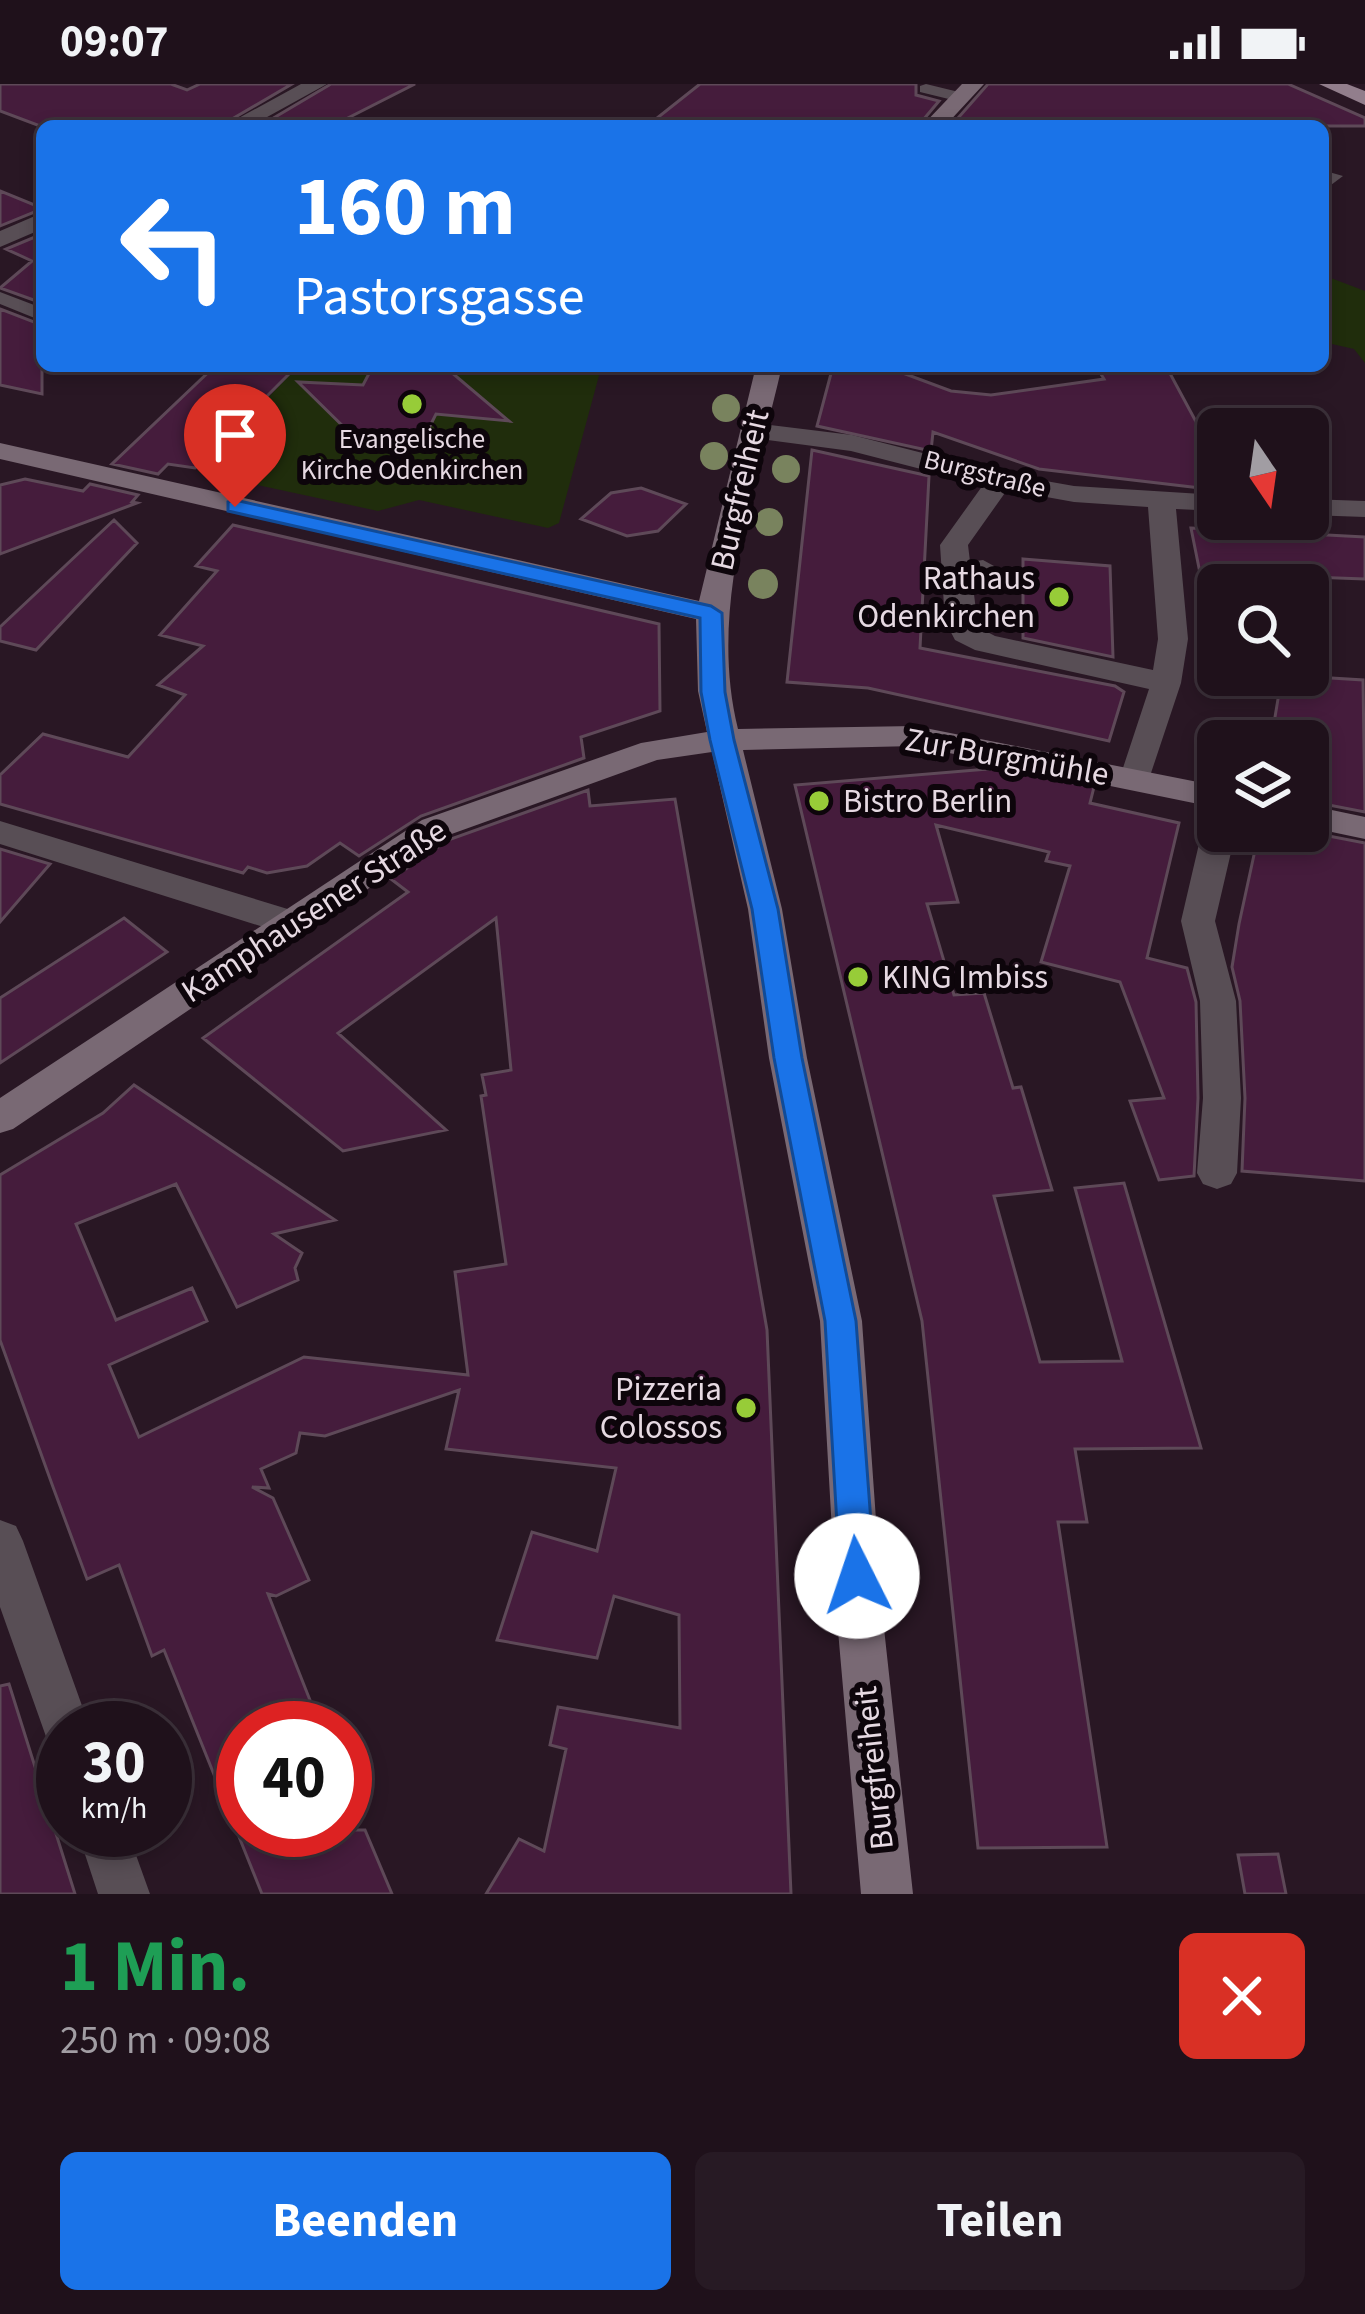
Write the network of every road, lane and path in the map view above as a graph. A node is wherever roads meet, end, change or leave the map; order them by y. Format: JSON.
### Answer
{"nodes":[{"id":1,"x":317,"y":84,"type":"edge"},
{"id":2,"x":1329,"y":84,"type":"edge"},
{"id":3,"x":926,"y":89,"type":"dead end"},
{"id":4,"x":968,"y":91,"type":"edge"},
{"id":5,"x":1365,"y":99,"type":"edge"},
{"id":6,"x":247,"y":120,"type":"edge"},
{"id":7,"x":939,"y":120,"type":"edge"},
{"id":8,"x":36,"y":223,"type":"edge"},
{"id":9,"x":0,"y":240,"type":"edge"},
{"id":10,"x":0,"y":297,"type":"edge"},
{"id":11,"x":36,"y":312,"type":"edge"},
{"id":12,"x":768,"y":372,"type":"edge"},
{"id":13,"x":754,"y":431,"type":"junction"},
{"id":14,"x":0,"y":452,"type":"edge"},
{"id":15,"x":1000,"y":481,"type":"junction"},
{"id":16,"x":1161,"y":501,"type":"junction"},
{"id":17,"x":1197,"y":502,"type":"edge"},
{"id":18,"x":1329,"y":508,"type":"edge"},
{"id":19,"x":1365,"y":509,"type":"edge"},
{"id":20,"x":711,"y":613,"type":"junction"},
{"id":21,"x":1166,"y":683,"type":"junction"},
{"id":22,"x":722,"y":740,"type":"junction"},
{"id":23,"x":1135,"y":780,"type":"junction"},
{"id":24,"x":1197,"y":793,"type":"edge"},
{"id":25,"x":1329,"y":820,"type":"edge"},
{"id":26,"x":1365,"y":828,"type":"edge"},
{"id":27,"x":0,"y":832,"type":"edge"},
{"id":28,"x":1214,"y":852,"type":"edge"},
{"id":29,"x":292,"y":923,"type":"junction"},
{"id":30,"x":0,"y":1118,"type":"edge"},
{"id":31,"x":1217,"y":1173,"type":"dead end"},
{"id":32,"x":0,"y":1541,"type":"edge"},
{"id":33,"x":56,"y":1701,"type":"edge"},
{"id":34,"x":111,"y":1857,"type":"edge"},
{"id":35,"x":124,"y":1894,"type":"edge"},
{"id":36,"x":886,"y":1894,"type":"edge"}],
"edges":[{"from":1,"to":6,"type":"street"},
{"from":2,"to":5,"type":"main road"},
{"from":3,"to":4,"type":"lane"},
{"from":4,"to":7,"type":"street"},
{"from":8,"to":9,"type":"street"},
{"from":10,"to":11,"type":"lane"},
{"from":12,"to":13,"type":"street","name":"Burgfreiheit"},
{"from":13,"to":15,"type":"street","name":"Burgstraße"},
{"from":13,"to":20,"type":"street","name":"Burgfreiheit"},
{"from":14,"to":20,"type":"street"},
{"from":15,"to":16,"type":"street","name":"Burgstraße"},
{"from":15,"to":21,"type":"street"},
{"from":16,"to":17,"type":"street","name":"Burgstraße"},
{"from":16,"to":21,"type":"street"},
{"from":18,"to":19,"type":"street"},
{"from":20,"to":22,"type":"street","name":"Burgfreiheit"},
{"from":21,"to":23,"type":"street"},
{"from":22,"to":23,"type":"street","name":"Zur Burgmühle"},
{"from":22,"to":29,"type":"street","name":"Kamphausener Straße"},
{"from":22,"to":36,"type":"street","name":"Burgfreiheit"},
{"from":23,"to":24,"type":"street","name":"Zur Burgmühle"},
{"from":25,"to":26,"type":"street"},
{"from":27,"to":29,"type":"street"},
{"from":28,"to":31,"type":"street"},
{"from":29,"to":30,"type":"street","name":"Kamphausener Straße"},
{"from":32,"to":33,"type":"street"},
{"from":34,"to":35,"type":"street"}]}
